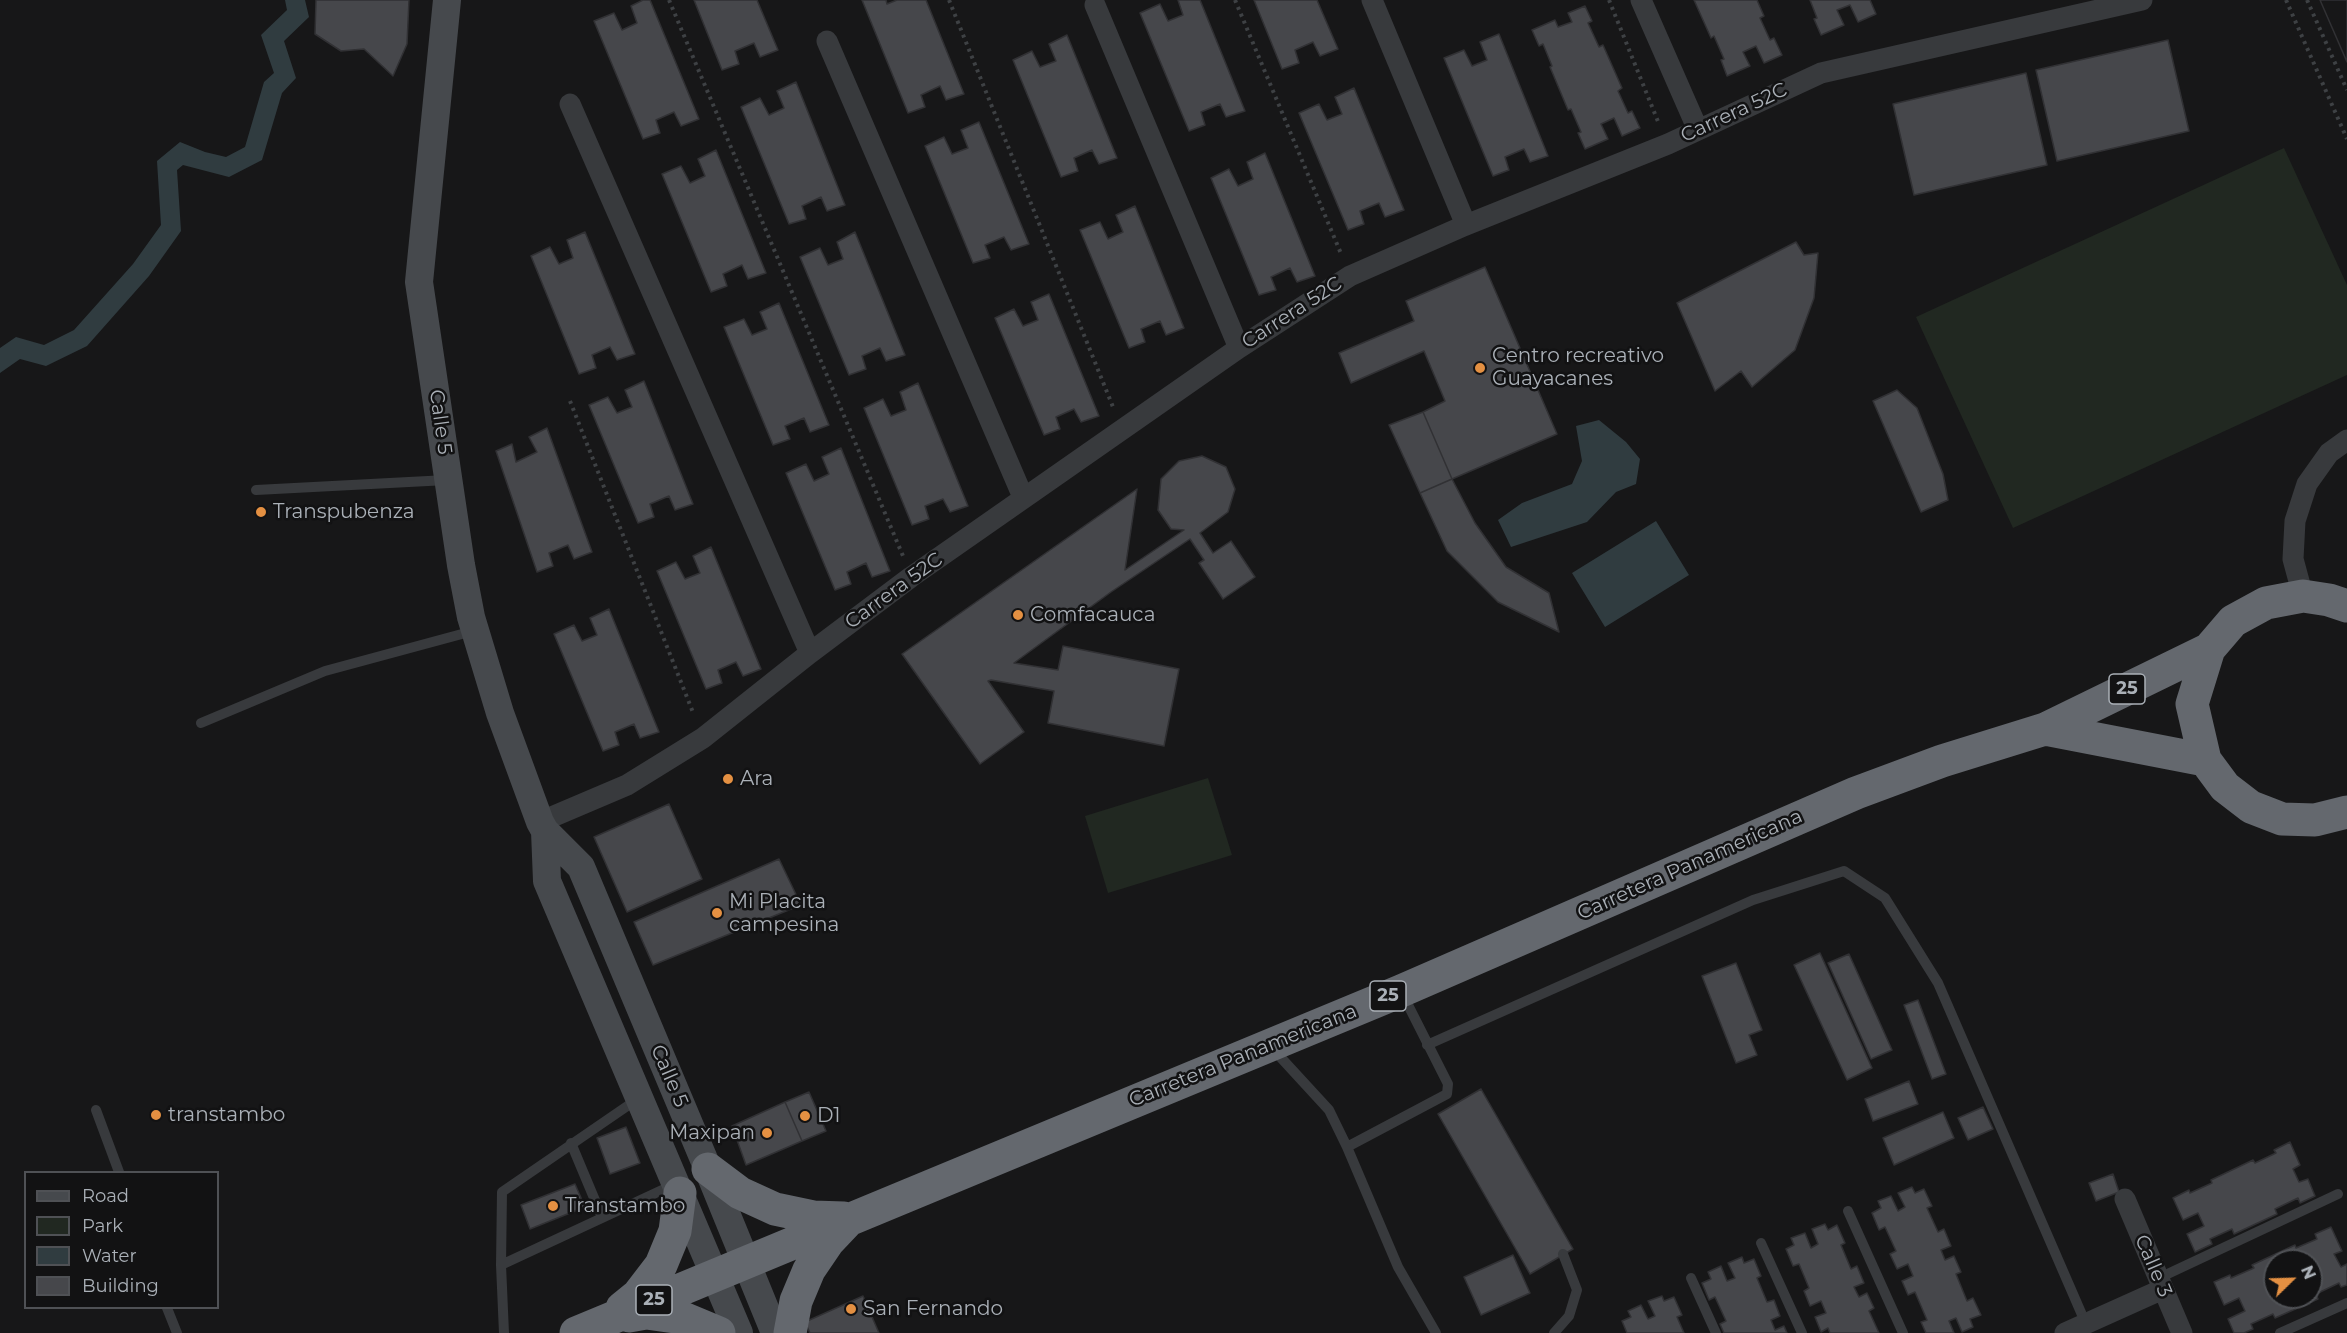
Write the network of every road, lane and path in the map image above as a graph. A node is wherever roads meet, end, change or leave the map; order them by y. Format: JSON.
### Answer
{"nodes":[{"id":1,"x":447,"y":0,"type":"edge"},
{"id":2,"x":669,"y":0,"type":"edge"},
{"id":3,"x":949,"y":0,"type":"edge"},
{"id":4,"x":1235,"y":0,"type":"edge"},
{"id":5,"x":1372,"y":0,"type":"edge"},
{"id":6,"x":1609,"y":0,"type":"edge"},
{"id":7,"x":1641,"y":0,"type":"edge"},
{"id":8,"x":2142,"y":0,"type":"edge"},
{"id":9,"x":2286,"y":0,"type":"edge"},
{"id":10,"x":2307,"y":0,"type":"edge"},
{"id":11,"x":1095,"y":4,"type":"dead end"},
{"id":12,"x":827,"y":41,"type":"dead end"},
{"id":13,"x":2347,"y":90,"type":"edge"},
{"id":14,"x":570,"y":104,"type":"dead end"},
{"id":15,"x":1698,"y":130,"type":"junction"},
{"id":16,"x":2347,"y":139,"type":"edge"},
{"id":17,"x":1668,"y":144,"type":"junction"},
{"id":18,"x":1466,"y":225,"type":"junction"},
{"id":19,"x":1350,"y":276,"type":"junction"},
{"id":20,"x":1239,"y":348,"type":"junction"},
{"id":21,"x":570,"y":401,"type":"dead end"},
{"id":22,"x":1122,"y":430,"type":"junction"},
{"id":23,"x":2347,"y":440,"type":"edge"},
{"id":24,"x":449,"y":480,"type":"junction"},
{"id":25,"x":256,"y":490,"type":"dead end"},
{"id":26,"x":1023,"y":497,"type":"junction"},
{"id":27,"x":911,"y":577,"type":"junction"},
{"id":28,"x":2303,"y":596,"type":"junction"},
{"id":29,"x":2347,"y":606,"type":"edge"},
{"id":30,"x":475,"y":630,"type":"junction"},
{"id":31,"x":2209,"y":649,"type":"junction"},
{"id":32,"x":810,"y":652,"type":"junction"},
{"id":33,"x":201,"y":723,"type":"dead end"},
{"id":34,"x":2045,"y":729,"type":"junction"},
{"id":35,"x":703,"y":738,"type":"junction"},
{"id":36,"x":2205,"y":760,"type":"junction"},
{"id":37,"x":2347,"y":812,"type":"edge"},
{"id":38,"x":542,"y":826,"type":"junction"},
{"id":39,"x":1401,"y":991,"type":"junction"},
{"id":40,"x":1427,"y":1045,"type":"junction"},
{"id":41,"x":1269,"y":1046,"type":"junction"},
{"id":42,"x":640,"y":1098,"type":"junction"},
{"id":43,"x":96,"y":1110,"type":"dead end"},
{"id":44,"x":572,"y":1143,"type":"junction"},
{"id":45,"x":1347,"y":1147,"type":"junction"},
{"id":46,"x":708,"y":1168,"type":"junction"},
{"id":47,"x":118,"y":1171,"type":"edge"},
{"id":48,"x":678,"y":1188,"type":"junction"},
{"id":49,"x":2338,"y":1194,"type":"dead end"},
{"id":50,"x":2125,"y":1199,"type":"dead end"},
{"id":51,"x":1848,"y":1211,"type":"dead end"},
{"id":52,"x":602,"y":1217,"type":"junction"},
{"id":53,"x":852,"y":1218,"type":"junction"},
{"id":54,"x":1761,"y":1242,"type":"dead end"},
{"id":55,"x":1563,"y":1254,"type":"dead end"},
{"id":56,"x":746,"y":1261,"type":"junction"},
{"id":57,"x":501,"y":1265,"type":"junction"},
{"id":58,"x":715,"y":1275,"type":"junction"},
{"id":59,"x":1691,"y":1278,"type":"dead end"},
{"id":60,"x":2161,"y":1283,"type":"junction"},
{"id":61,"x":2347,"y":1303,"type":"edge"},
{"id":62,"x":167,"y":1309,"type":"edge"},
{"id":63,"x":609,"y":1319,"type":"junction"},
{"id":64,"x":2086,"y":1323,"type":"junction"},
{"id":65,"x":177,"y":1333,"type":"edge"},
{"id":66,"x":504,"y":1333,"type":"edge"},
{"id":67,"x":576,"y":1333,"type":"edge"},
{"id":68,"x":719,"y":1333,"type":"edge"},
{"id":69,"x":739,"y":1333,"type":"edge"},
{"id":70,"x":775,"y":1333,"type":"edge"},
{"id":71,"x":790,"y":1333,"type":"edge"},
{"id":72,"x":1436,"y":1333,"type":"edge"},
{"id":73,"x":1554,"y":1333,"type":"edge"},
{"id":74,"x":1716,"y":1333,"type":"edge"},
{"id":75,"x":1802,"y":1333,"type":"edge"},
{"id":76,"x":1903,"y":1333,"type":"edge"},
{"id":77,"x":2065,"y":1333,"type":"edge"},
{"id":78,"x":2182,"y":1333,"type":"edge"},
{"id":79,"x":2280,"y":1333,"type":"edge"}],
"edges":[{"from":1,"to":24,"type":"main road","name":"Calle 5"},
{"from":2,"to":27,"type":"path"},
{"from":3,"to":22,"type":"path"},
{"from":4,"to":19,"type":"path"},
{"from":5,"to":18,"type":"street"},
{"from":6,"to":17,"type":"path"},
{"from":7,"to":15,"type":"street"},
{"from":8,"to":15,"type":"street","name":"Carrera 52C"},
{"from":9,"to":16,"type":"path"},
{"from":10,"to":13,"type":"path"},
{"from":11,"to":20,"type":"street"},
{"from":12,"to":26,"type":"street"},
{"from":14,"to":32,"type":"street"},
{"from":15,"to":17,"type":"street","name":"Carrera 52C"},
{"from":17,"to":18,"type":"street","name":"Carrera 52C"},
{"from":18,"to":19,"type":"street","name":"Carrera 52C"},
{"from":19,"to":20,"type":"street","name":"Carrera 52C"},
{"from":20,"to":22,"type":"street","name":"Carrera 52C"},
{"from":21,"to":35,"type":"path"},
{"from":22,"to":26,"type":"street","name":"Carrera 52C"},
{"from":23,"to":28,"type":"street"},
{"from":24,"to":25,"type":"lane"},
{"from":24,"to":30,"type":"main road","name":"Calle 5"},
{"from":26,"to":27,"type":"street","name":"Carrera 52C"},
{"from":27,"to":32,"type":"street","name":"Carrera 52C"},
{"from":28,"to":29,"type":"highway"},
{"from":28,"to":31,"type":"highway"},
{"from":30,"to":33,"type":"lane"},
{"from":30,"to":38,"type":"main road","name":"Calle 5"},
{"from":31,"to":34,"type":"highway","name":"Carretera Panamericana","number":"25"},
{"from":31,"to":36,"type":"highway"},
{"from":32,"to":35,"type":"street","name":"Carrera 52C"},
{"from":34,"to":36,"type":"highway","name":"Carretera Panamericana","number":"25"},
{"from":34,"to":39,"type":"highway","name":"Carretera Panamericana","number":"25"},
{"from":35,"to":38,"type":"street","name":"Carrera 52C"},
{"from":36,"to":37,"type":"highway"},
{"from":38,"to":42,"type":"main road","name":"Calle 5"},
{"from":38,"to":46,"type":"main road","name":"Calle 5"},
{"from":39,"to":40,"type":"lane"},
{"from":39,"to":41,"type":"highway","name":"Carretera Panamericana","number":"25"},
{"from":40,"to":45,"type":"lane"},
{"from":40,"to":64,"type":"lane"},
{"from":41,"to":45,"type":"lane"},
{"from":41,"to":53,"type":"highway","name":"Carretera Panamericana","number":"25"},
{"from":42,"to":44,"type":"lane"},
{"from":42,"to":48,"type":"main road","name":"Calle 5"},
{"from":43,"to":47,"type":"lane"},
{"from":44,"to":52,"type":"lane"},
{"from":44,"to":57,"type":"lane"},
{"from":45,"to":72,"type":"lane"},
{"from":46,"to":53,"type":"highway"},
{"from":46,"to":56,"type":"main road","name":"Calle 5"},
{"from":48,"to":52,"type":"lane"},
{"from":48,"to":58,"type":"main road","name":"Calle 5"},
{"from":48,"to":63,"type":"highway"},
{"from":49,"to":60,"type":"lane"},
{"from":50,"to":60,"type":"street","name":"Calle 3"},
{"from":51,"to":76,"type":"lane"},
{"from":52,"to":57,"type":"lane"},
{"from":53,"to":56,"type":"highway","name":"Carretera Panamericana","number":"25"},
{"from":53,"to":71,"type":"highway"},
{"from":54,"to":75,"type":"lane"},
{"from":55,"to":73,"type":"lane"},
{"from":56,"to":58,"type":"highway","name":"Carretera Panamericana","number":"25"},
{"from":56,"to":70,"type":"main road","name":"Calle 5"},
{"from":57,"to":66,"type":"lane"},
{"from":58,"to":63,"type":"highway","name":"Carretera Panamericana","number":"25"},
{"from":58,"to":69,"type":"main road","name":"Calle 5"},
{"from":59,"to":74,"type":"lane"},
{"from":60,"to":64,"type":"street"},
{"from":60,"to":78,"type":"street","name":"Calle 3"},
{"from":61,"to":79,"type":"lane"},
{"from":62,"to":65,"type":"lane"},
{"from":63,"to":67,"type":"highway","name":"Carretera Panamericana","number":"25"},
{"from":63,"to":68,"type":"highway"},
{"from":64,"to":77,"type":"street"}]}
